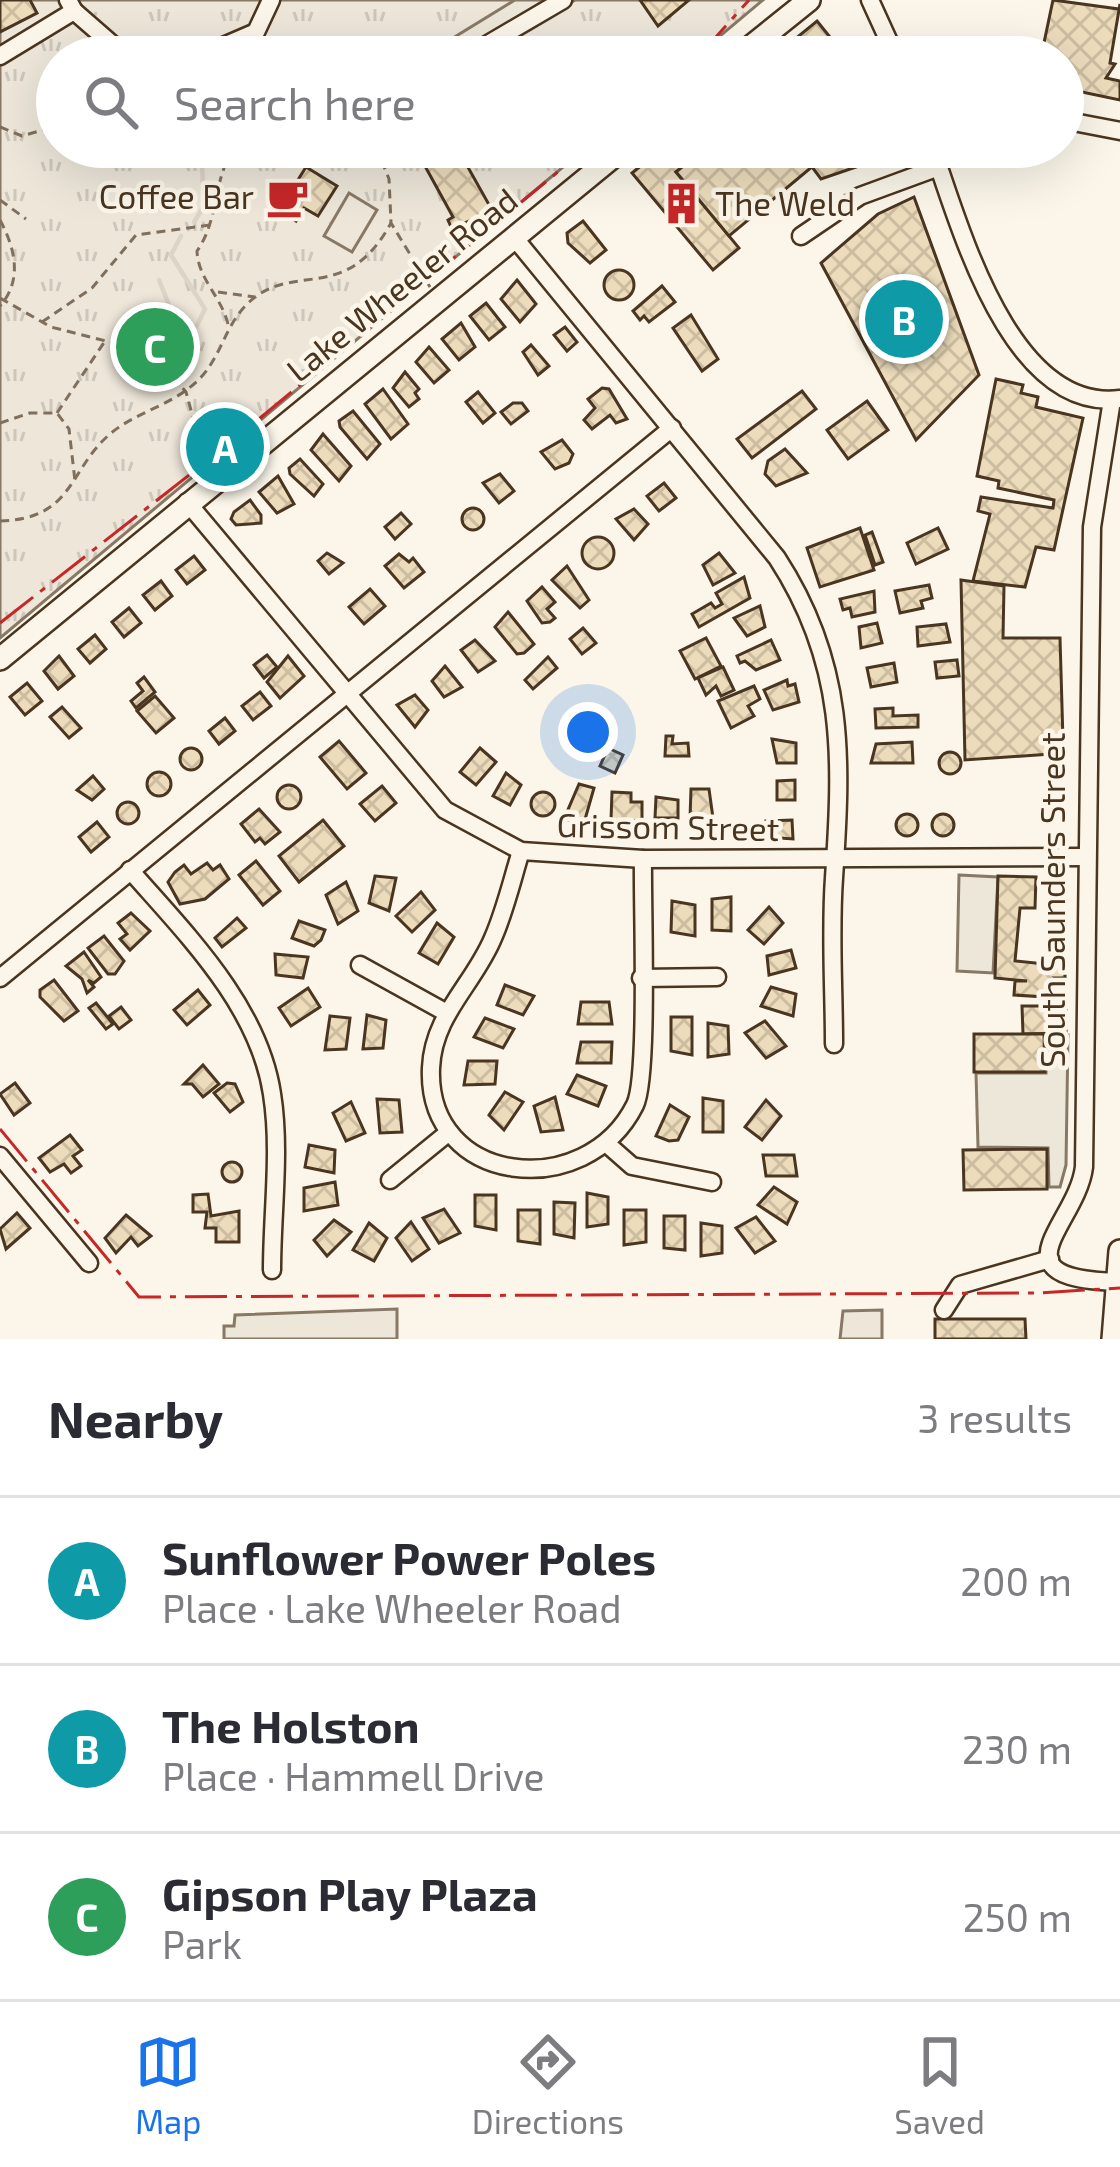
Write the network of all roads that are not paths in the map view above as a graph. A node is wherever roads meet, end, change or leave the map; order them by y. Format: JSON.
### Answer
{"nodes":[{"id":1,"x":271,"y":0,"type":"edge"},
{"id":2,"x":563,"y":0,"type":"edge"},
{"id":3,"x":809,"y":0,"type":"edge"},
{"id":4,"x":870,"y":0,"type":"edge"},
{"id":5,"x":71,"y":5,"type":"edge"},
{"id":6,"x":104,"y":36,"type":"edge"},
{"id":7,"x":247,"y":36,"type":"edge"},
{"id":8,"x":502,"y":36,"type":"edge"},
{"id":9,"x":764,"y":36,"type":"edge"},
{"id":10,"x":886,"y":36,"type":"edge"},
{"id":11,"x":0,"y":56,"type":"edge"},
{"id":12,"x":1084,"y":125,"type":"edge"},
{"id":13,"x":1120,"y":131,"type":"edge"},
{"id":14,"x":599,"y":168,"type":"edge"},
{"id":15,"x":936,"y":168,"type":"edge"},
{"id":16,"x":939,"y":168,"type":"edge"},
{"id":17,"x":514,"y":236,"type":"junction"},
{"id":18,"x":801,"y":236,"type":"dead end"},
{"id":19,"x":1116,"y":399,"type":"edge"},
{"id":20,"x":672,"y":428,"type":"junction"},
{"id":21,"x":187,"y":502,"type":"junction"},
{"id":22,"x":0,"y":658,"type":"edge"},
{"id":23,"x":347,"y":692,"type":"junction"},
{"id":24,"x":521,"y":851,"type":"junction"},
{"id":25,"x":1087,"y":857,"type":"junction"},
{"id":26,"x":643,"y":859,"type":"junction"},
{"id":27,"x":839,"y":859,"type":"junction"},
{"id":28,"x":130,"y":870,"type":"junction"},
{"id":29,"x":360,"y":965,"type":"dead end"},
{"id":30,"x":717,"y":977,"type":"dead end"},
{"id":31,"x":0,"y":978,"type":"edge"},
{"id":32,"x":641,"y":978,"type":"junction"},
{"id":33,"x":445,"y":1012,"type":"junction"},
{"id":34,"x":834,"y":1044,"type":"dead end"},
{"id":35,"x":449,"y":1132,"type":"junction"},
{"id":36,"x":607,"y":1144,"type":"junction"},
{"id":37,"x":0,"y":1156,"type":"edge"},
{"id":38,"x":390,"y":1180,"type":"dead end"},
{"id":39,"x":712,"y":1182,"type":"dead end"},
{"id":40,"x":1120,"y":1252,"type":"edge"},
{"id":41,"x":1050,"y":1258,"type":"junction"},
{"id":42,"x":89,"y":1263,"type":"dead end"},
{"id":43,"x":272,"y":1270,"type":"dead end"},
{"id":44,"x":1119,"y":1282,"type":"edge"},
{"id":45,"x":944,"y":1310,"type":"dead end"},
{"id":46,"x":1113,"y":1339,"type":"edge"}],
"edges":[{"from":1,"to":7,"type":"street"},
{"from":2,"to":8,"type":"street"},
{"from":3,"to":9,"type":"main road"},
{"from":4,"to":10,"type":"street"},
{"from":5,"to":6,"type":"street"},
{"from":5,"to":11,"type":"street"},
{"from":12,"to":13,"type":"street"},
{"from":14,"to":17,"type":"main road","name":"Lake Wheeler Road"},
{"from":15,"to":18,"type":"street"},
{"from":16,"to":19,"type":"street"},
{"from":17,"to":20,"type":"street"},
{"from":17,"to":21,"type":"main road","name":"Lake Wheeler Road"},
{"from":19,"to":25,"type":"street","name":"South Saunders Street"},
{"from":20,"to":23,"type":"street"},
{"from":20,"to":27,"type":"street"},
{"from":21,"to":22,"type":"main road","name":"Lake Wheeler Road"},
{"from":21,"to":23,"type":"street","name":"Grissom Street"},
{"from":23,"to":24,"type":"street","name":"Grissom Street"},
{"from":23,"to":28,"type":"street"},
{"from":24,"to":26,"type":"street","name":"Grissom Street"},
{"from":24,"to":33,"type":"street"},
{"from":25,"to":27,"type":"street","name":"Grissom Street"},
{"from":25,"to":41,"type":"street","name":"South Saunders Street"},
{"from":26,"to":27,"type":"street","name":"Grissom Street"},
{"from":26,"to":32,"type":"street"},
{"from":27,"to":34,"type":"street"},
{"from":28,"to":31,"type":"street"},
{"from":28,"to":43,"type":"street"},
{"from":29,"to":33,"type":"street"},
{"from":30,"to":32,"type":"street"},
{"from":32,"to":36,"type":"street"},
{"from":33,"to":35,"type":"street"},
{"from":35,"to":36,"type":"street"},
{"from":35,"to":38,"type":"street"},
{"from":36,"to":39,"type":"street"},
{"from":37,"to":42,"type":"street"},
{"from":40,"to":44,"type":"main road"},
{"from":41,"to":44,"type":"street"},
{"from":41,"to":45,"type":"street"},
{"from":44,"to":46,"type":"main road"}]}
